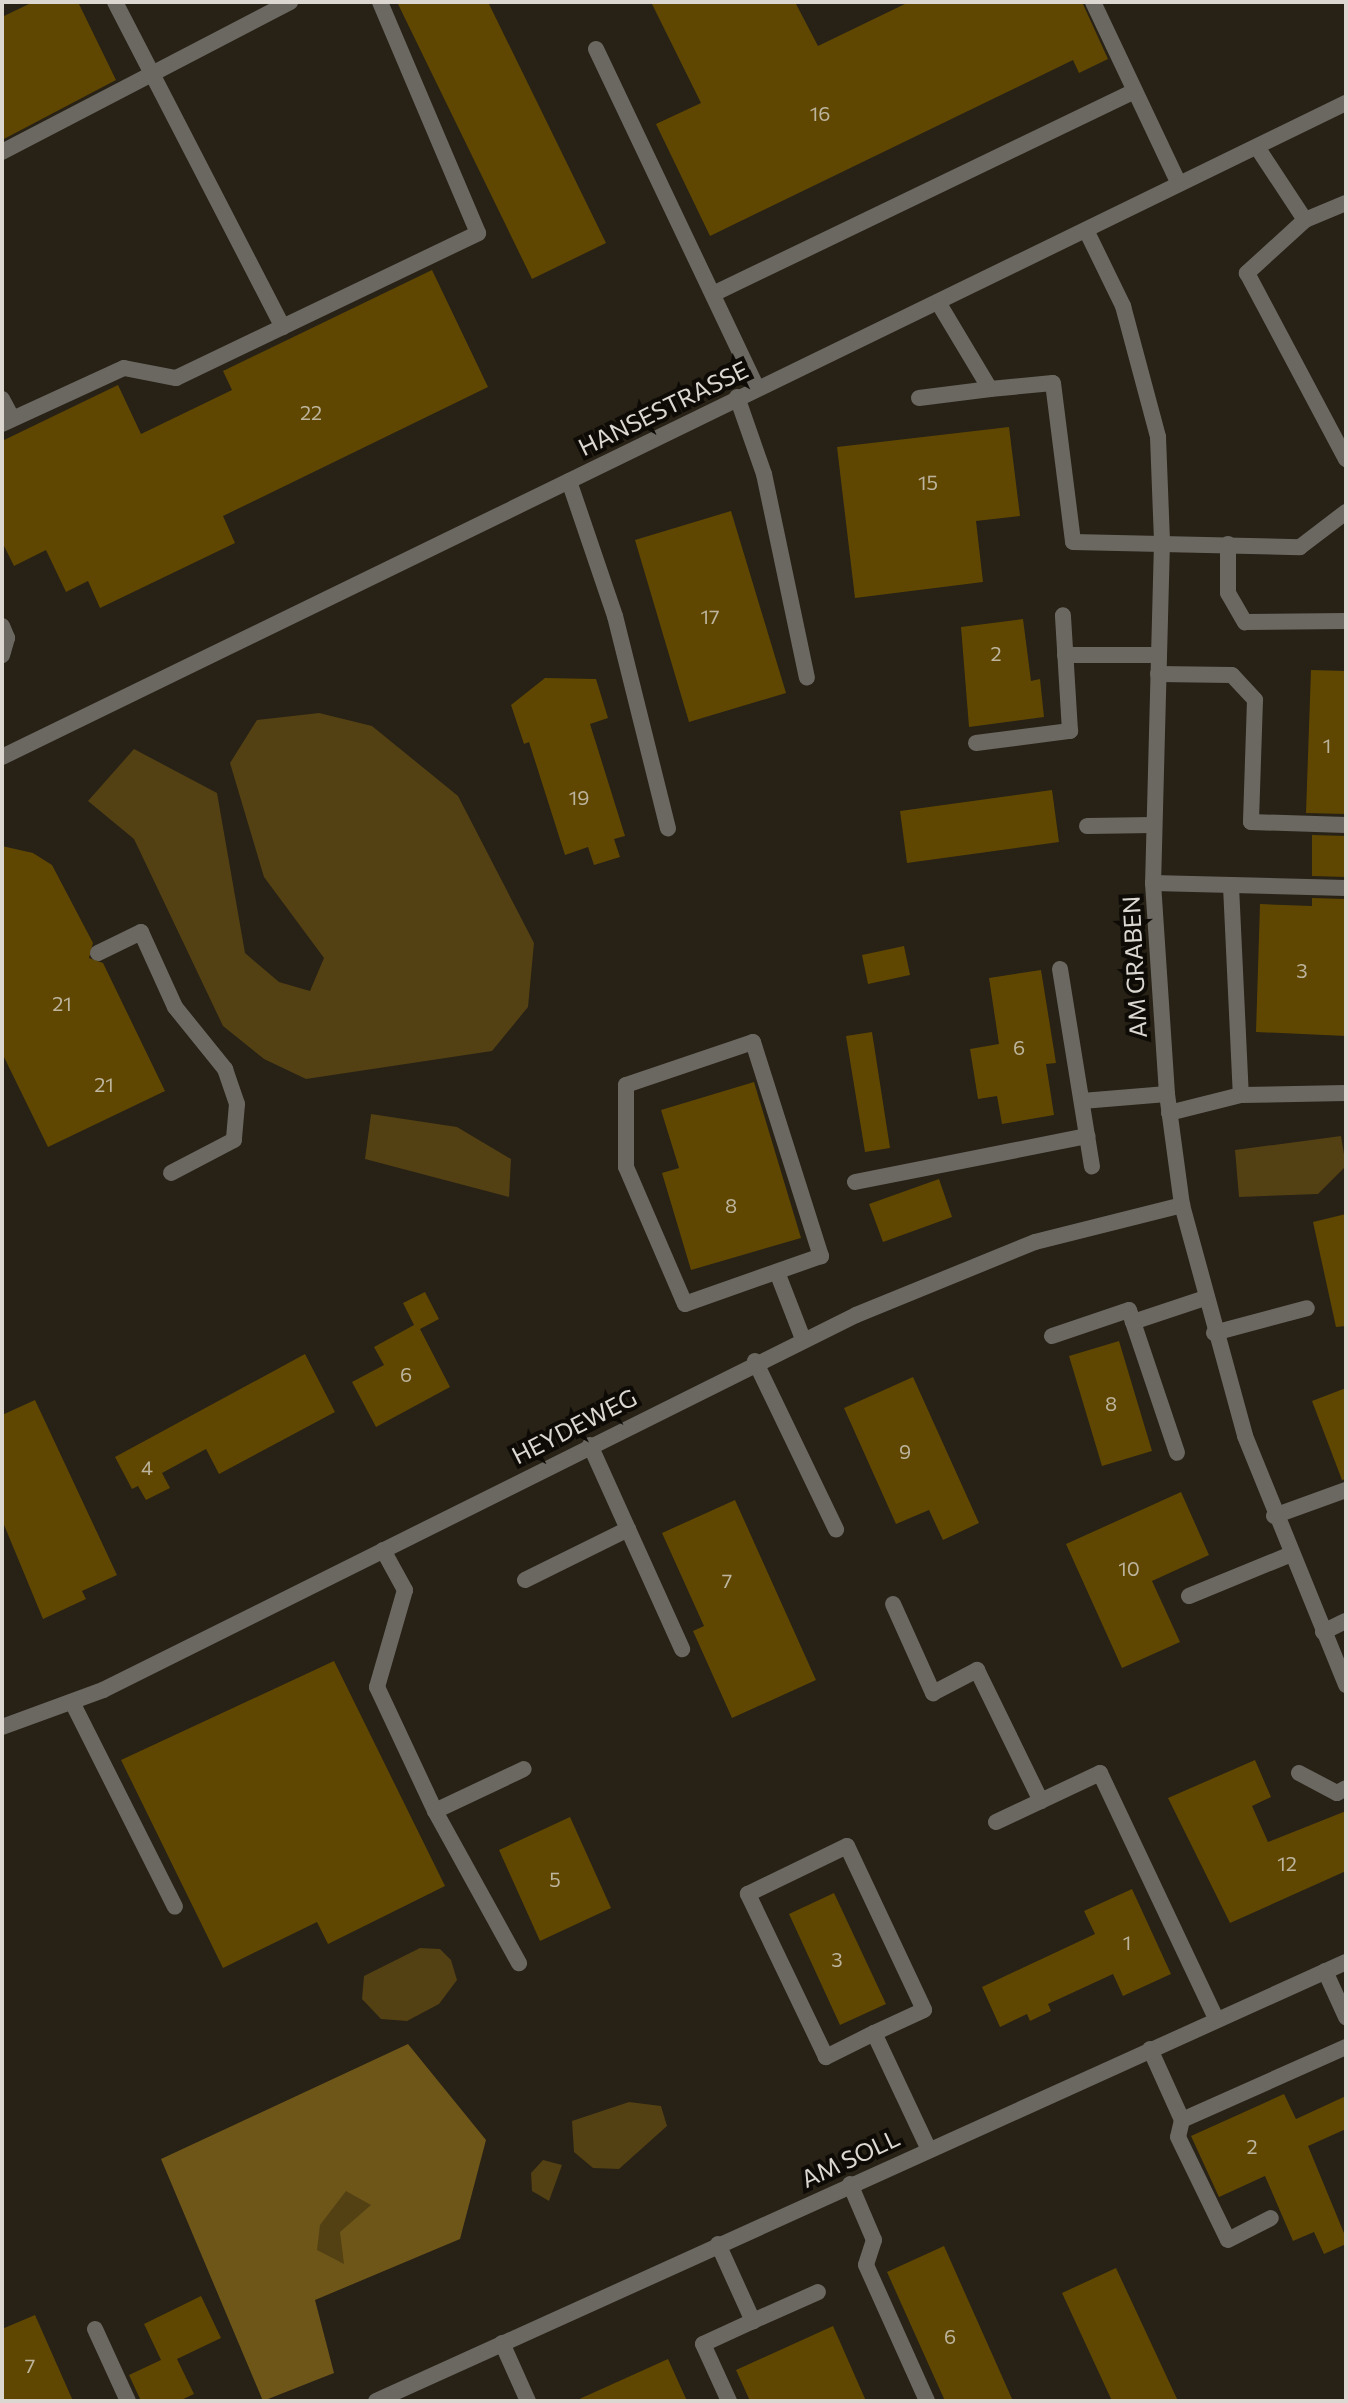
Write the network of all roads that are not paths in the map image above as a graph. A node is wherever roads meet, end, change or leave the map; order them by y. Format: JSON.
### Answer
{"nodes":[{"id":1,"x":115,"y":2,"type":"edge"},
{"id":2,"x":290,"y":2,"type":"edge"},
{"id":3,"x":380,"y":2,"type":"edge"},
{"id":4,"x":1093,"y":2,"type":"edge"},
{"id":5,"x":596,"y":49,"type":"dead end"},
{"id":6,"x":156,"y":75,"type":"junction"},
{"id":7,"x":1135,"y":91,"type":"junction"},
{"id":8,"x":1346,"y":103,"type":"edge"},
{"id":9,"x":1257,"y":147,"type":"junction"},
{"id":10,"x":2,"y":152,"type":"edge"},
{"id":11,"x":1179,"y":184,"type":"junction"},
{"id":12,"x":1346,"y":203,"type":"edge"},
{"id":13,"x":1305,"y":220,"type":"junction"},
{"id":14,"x":1086,"y":230,"type":"junction"},
{"id":15,"x":713,"y":294,"type":"junction"},
{"id":16,"x":938,"y":302,"type":"junction"},
{"id":17,"x":283,"y":327,"type":"junction"},
{"id":18,"x":757,"y":388,"type":"junction"},
{"id":19,"x":990,"y":389,"type":"junction"},
{"id":20,"x":737,"y":397,"type":"junction"},
{"id":21,"x":919,"y":398,"type":"dead end"},
{"id":22,"x":2,"y":399,"type":"edge"},
{"id":23,"x":7,"y":421,"type":"edge"},
{"id":24,"x":1346,"y":459,"type":"edge"},
{"id":25,"x":569,"y":481,"type":"junction"},
{"id":26,"x":1346,"y":512,"type":"edge"},
{"id":27,"x":1162,"y":542,"type":"junction"},
{"id":28,"x":1228,"y":544,"type":"junction"},
{"id":29,"x":1063,"y":615,"type":"dead end"},
{"id":30,"x":1346,"y":621,"type":"edge"},
{"id":31,"x":2,"y":626,"type":"edge"},
{"id":32,"x":2,"y":655,"type":"edge"},
{"id":33,"x":1065,"y":655,"type":"junction"},
{"id":34,"x":1159,"y":655,"type":"junction"},
{"id":35,"x":1158,"y":674,"type":"junction"},
{"id":36,"x":807,"y":678,"type":"dead end"},
{"id":37,"x":976,"y":743,"type":"dead end"},
{"id":38,"x":2,"y":757,"type":"edge"},
{"id":39,"x":1153,"y":825,"type":"junction"},
{"id":40,"x":1346,"y":825,"type":"edge"},
{"id":41,"x":1087,"y":826,"type":"dead end"},
{"id":42,"x":668,"y":829,"type":"dead end"},
{"id":43,"x":1153,"y":883,"type":"junction"},
{"id":44,"x":1231,"y":886,"type":"junction"},
{"id":45,"x":1346,"y":888,"type":"edge"},
{"id":46,"x":98,"y":953,"type":"dead end"},
{"id":47,"x":1060,"y":969,"type":"dead end"},
{"id":48,"x":1346,"y":1093,"type":"edge"},
{"id":49,"x":1167,"y":1094,"type":"junction"},
{"id":50,"x":1241,"y":1095,"type":"junction"},
{"id":51,"x":1082,"y":1101,"type":"junction"},
{"id":52,"x":1169,"y":1113,"type":"junction"},
{"id":53,"x":1087,"y":1136,"type":"junction"},
{"id":54,"x":1092,"y":1166,"type":"dead end"},
{"id":55,"x":171,"y":1173,"type":"dead end"},
{"id":56,"x":855,"y":1182,"type":"dead end"},
{"id":57,"x":1182,"y":1205,"type":"junction"},
{"id":58,"x":777,"y":1272,"type":"junction"},
{"id":59,"x":1205,"y":1298,"type":"junction"},
{"id":60,"x":1307,"y":1308,"type":"dead end"},
{"id":61,"x":1133,"y":1322,"type":"junction"},
{"id":62,"x":1214,"y":1333,"type":"junction"},
{"id":63,"x":1052,"y":1336,"type":"dead end"},
{"id":64,"x":803,"y":1339,"type":"junction"},
{"id":65,"x":755,"y":1361,"type":"junction"},
{"id":66,"x":590,"y":1445,"type":"junction"},
{"id":67,"x":1177,"y":1453,"type":"dead end"},
{"id":68,"x":1346,"y":1490,"type":"edge"},
{"id":69,"x":1274,"y":1516,"type":"junction"},
{"id":70,"x":628,"y":1529,"type":"junction"},
{"id":71,"x":836,"y":1529,"type":"dead end"},
{"id":72,"x":383,"y":1550,"type":"junction"},
{"id":73,"x":1289,"y":1555,"type":"junction"},
{"id":74,"x":525,"y":1580,"type":"dead end"},
{"id":75,"x":1189,"y":1596,"type":"dead end"},
{"id":76,"x":893,"y":1604,"type":"dead end"},
{"id":77,"x":1346,"y":1621,"type":"edge"},
{"id":78,"x":1323,"y":1632,"type":"junction"},
{"id":79,"x":682,"y":1649,"type":"dead end"},
{"id":80,"x":1341,"y":1662,"type":"edge"},
{"id":81,"x":1346,"y":1685,"type":"edge"},
{"id":82,"x":72,"y":1702,"type":"junction"},
{"id":83,"x":2,"y":1727,"type":"edge"},
{"id":84,"x":524,"y":1769,"type":"dead end"},
{"id":85,"x":1299,"y":1773,"type":"dead end"},
{"id":86,"x":1346,"y":1788,"type":"edge"},
{"id":87,"x":1041,"y":1801,"type":"junction"},
{"id":88,"x":435,"y":1811,"type":"junction"},
{"id":89,"x":996,"y":1822,"type":"dead end"},
{"id":90,"x":175,"y":1907,"type":"dead end"},
{"id":91,"x":1346,"y":1962,"type":"edge"},
{"id":92,"x":519,"y":1963,"type":"dead end"},
{"id":93,"x":1325,"y":1971,"type":"junction"},
{"id":94,"x":1346,"y":2017,"type":"edge"},
{"id":95,"x":1217,"y":2020,"type":"junction"},
{"id":96,"x":874,"y":2033,"type":"junction"},
{"id":97,"x":1346,"y":2047,"type":"edge"},
{"id":98,"x":1150,"y":2049,"type":"junction"},
{"id":99,"x":1182,"y":2120,"type":"junction"},
{"id":100,"x":928,"y":2148,"type":"junction"},
{"id":101,"x":850,"y":2184,"type":"junction"},
{"id":102,"x":1271,"y":2218,"type":"dead end"},
{"id":103,"x":718,"y":2244,"type":"junction"},
{"id":104,"x":818,"y":2292,"type":"dead end"},
{"id":105,"x":753,"y":2321,"type":"junction"},
{"id":106,"x":95,"y":2329,"type":"dead end"},
{"id":107,"x":502,"y":2343,"type":"junction"},
{"id":108,"x":128,"y":2401,"type":"edge"},
{"id":109,"x":376,"y":2401,"type":"edge"},
{"id":110,"x":528,"y":2401,"type":"edge"},
{"id":111,"x":729,"y":2401,"type":"edge"},
{"id":112,"x":927,"y":2401,"type":"edge"}],
"edges":[{"from":1,"to":6,"type":"street"},
{"from":2,"to":6,"type":"street"},
{"from":3,"to":17,"type":"street"},
{"from":4,"to":7,"type":"street"},
{"from":5,"to":15,"type":"street"},
{"from":6,"to":10,"type":"street"},
{"from":6,"to":17,"type":"street"},
{"from":7,"to":11,"type":"street"},
{"from":7,"to":15,"type":"street"},
{"from":8,"to":9,"type":"street","name":"HANSESTRASSE"},
{"from":9,"to":11,"type":"street","name":"HANSESTRASSE"},
{"from":9,"to":13,"type":"street"},
{"from":11,"to":14,"type":"street","name":"HANSESTRASSE"},
{"from":12,"to":13,"type":"street"},
{"from":13,"to":24,"type":"street"},
{"from":14,"to":16,"type":"street","name":"HANSESTRASSE"},
{"from":14,"to":27,"type":"street","name":"AM GRABEN"},
{"from":15,"to":18,"type":"street"},
{"from":16,"to":18,"type":"street","name":"HANSESTRASSE"},
{"from":16,"to":19,"type":"street"},
{"from":17,"to":23,"type":"street"},
{"from":18,"to":20,"type":"street","name":"HANSESTRASSE"},
{"from":19,"to":21,"type":"street"},
{"from":19,"to":27,"type":"street"},
{"from":20,"to":25,"type":"street","name":"HANSESTRASSE"},
{"from":20,"to":36,"type":"street"},
{"from":22,"to":23,"type":"street"},
{"from":25,"to":38,"type":"street","name":"HANSESTRASSE"},
{"from":25,"to":42,"type":"street"},
{"from":26,"to":28,"type":"street"},
{"from":27,"to":28,"type":"street"},
{"from":27,"to":34,"type":"street","name":"AM GRABEN"},
{"from":28,"to":30,"type":"street"},
{"from":29,"to":33,"type":"street"},
{"from":31,"to":32,"type":"street"},
{"from":33,"to":34,"type":"street"},
{"from":33,"to":37,"type":"street"},
{"from":34,"to":35,"type":"street","name":"AM GRABEN"},
{"from":35,"to":39,"type":"street","name":"AM GRABEN"},
{"from":35,"to":40,"type":"street"},
{"from":39,"to":41,"type":"street"},
{"from":39,"to":43,"type":"street","name":"AM GRABEN"},
{"from":43,"to":44,"type":"street"},
{"from":43,"to":49,"type":"street","name":"AM GRABEN"},
{"from":44,"to":45,"type":"street"},
{"from":44,"to":50,"type":"street"},
{"from":46,"to":55,"type":"street"},
{"from":47,"to":51,"type":"street"},
{"from":48,"to":50,"type":"street"},
{"from":49,"to":51,"type":"street"},
{"from":49,"to":52,"type":"street","name":"AM GRABEN"},
{"from":50,"to":52,"type":"street"},
{"from":51,"to":53,"type":"street"},
{"from":52,"to":57,"type":"street","name":"AM GRABEN"},
{"from":53,"to":54,"type":"street"},
{"from":53,"to":56,"type":"street"},
{"from":57,"to":59,"type":"street","name":"AM GRABEN"},
{"from":57,"to":64,"type":"street","name":"HEYDEWEG"},
{"from":58,"to":58,"type":"street"},
{"from":58,"to":64,"type":"street"},
{"from":59,"to":61,"type":"street"},
{"from":59,"to":62,"type":"street","name":"AM GRABEN"},
{"from":60,"to":62,"type":"street"},
{"from":61,"to":63,"type":"street"},
{"from":61,"to":67,"type":"street"},
{"from":62,"to":69,"type":"street","name":"AM GRABEN"},
{"from":64,"to":65,"type":"street","name":"HEYDEWEG"},
{"from":65,"to":66,"type":"street","name":"HEYDEWEG"},
{"from":65,"to":71,"type":"street"},
{"from":66,"to":70,"type":"street"},
{"from":66,"to":72,"type":"street","name":"HEYDEWEG"},
{"from":68,"to":69,"type":"street"},
{"from":69,"to":73,"type":"street","name":"AM GRABEN"},
{"from":70,"to":74,"type":"street"},
{"from":70,"to":79,"type":"street"},
{"from":72,"to":82,"type":"street","name":"HEYDEWEG"},
{"from":72,"to":88,"type":"street"},
{"from":73,"to":75,"type":"street"},
{"from":73,"to":78,"type":"street","name":"AM GRABEN"},
{"from":76,"to":87,"type":"street"},
{"from":77,"to":78,"type":"street"},
{"from":78,"to":80,"type":"street","name":"AM GRABEN"},
{"from":80,"to":81,"type":"street","name":"AM GRABEN"},
{"from":82,"to":83,"type":"street","name":"HEYDEWEG"},
{"from":82,"to":90,"type":"street"},
{"from":84,"to":88,"type":"street"},
{"from":85,"to":86,"type":"street"},
{"from":87,"to":89,"type":"street"},
{"from":87,"to":95,"type":"street"},
{"from":88,"to":92,"type":"street"},
{"from":91,"to":93,"type":"street","name":"AM SOLL"},
{"from":93,"to":94,"type":"street"},
{"from":93,"to":95,"type":"street","name":"AM SOLL"},
{"from":95,"to":98,"type":"street","name":"AM SOLL"},
{"from":96,"to":96,"type":"street"},
{"from":96,"to":100,"type":"street"},
{"from":97,"to":99,"type":"street"},
{"from":98,"to":99,"type":"street"},
{"from":98,"to":100,"type":"street","name":"AM SOLL"},
{"from":99,"to":102,"type":"street"},
{"from":100,"to":101,"type":"street","name":"AM SOLL"},
{"from":101,"to":103,"type":"street","name":"AM SOLL"},
{"from":101,"to":112,"type":"street"},
{"from":103,"to":105,"type":"street"},
{"from":103,"to":107,"type":"street","name":"AM SOLL"},
{"from":104,"to":105,"type":"street"},
{"from":105,"to":111,"type":"street"},
{"from":106,"to":108,"type":"street"},
{"from":107,"to":109,"type":"street","name":"AM SOLL"},
{"from":107,"to":110,"type":"street"}]}
